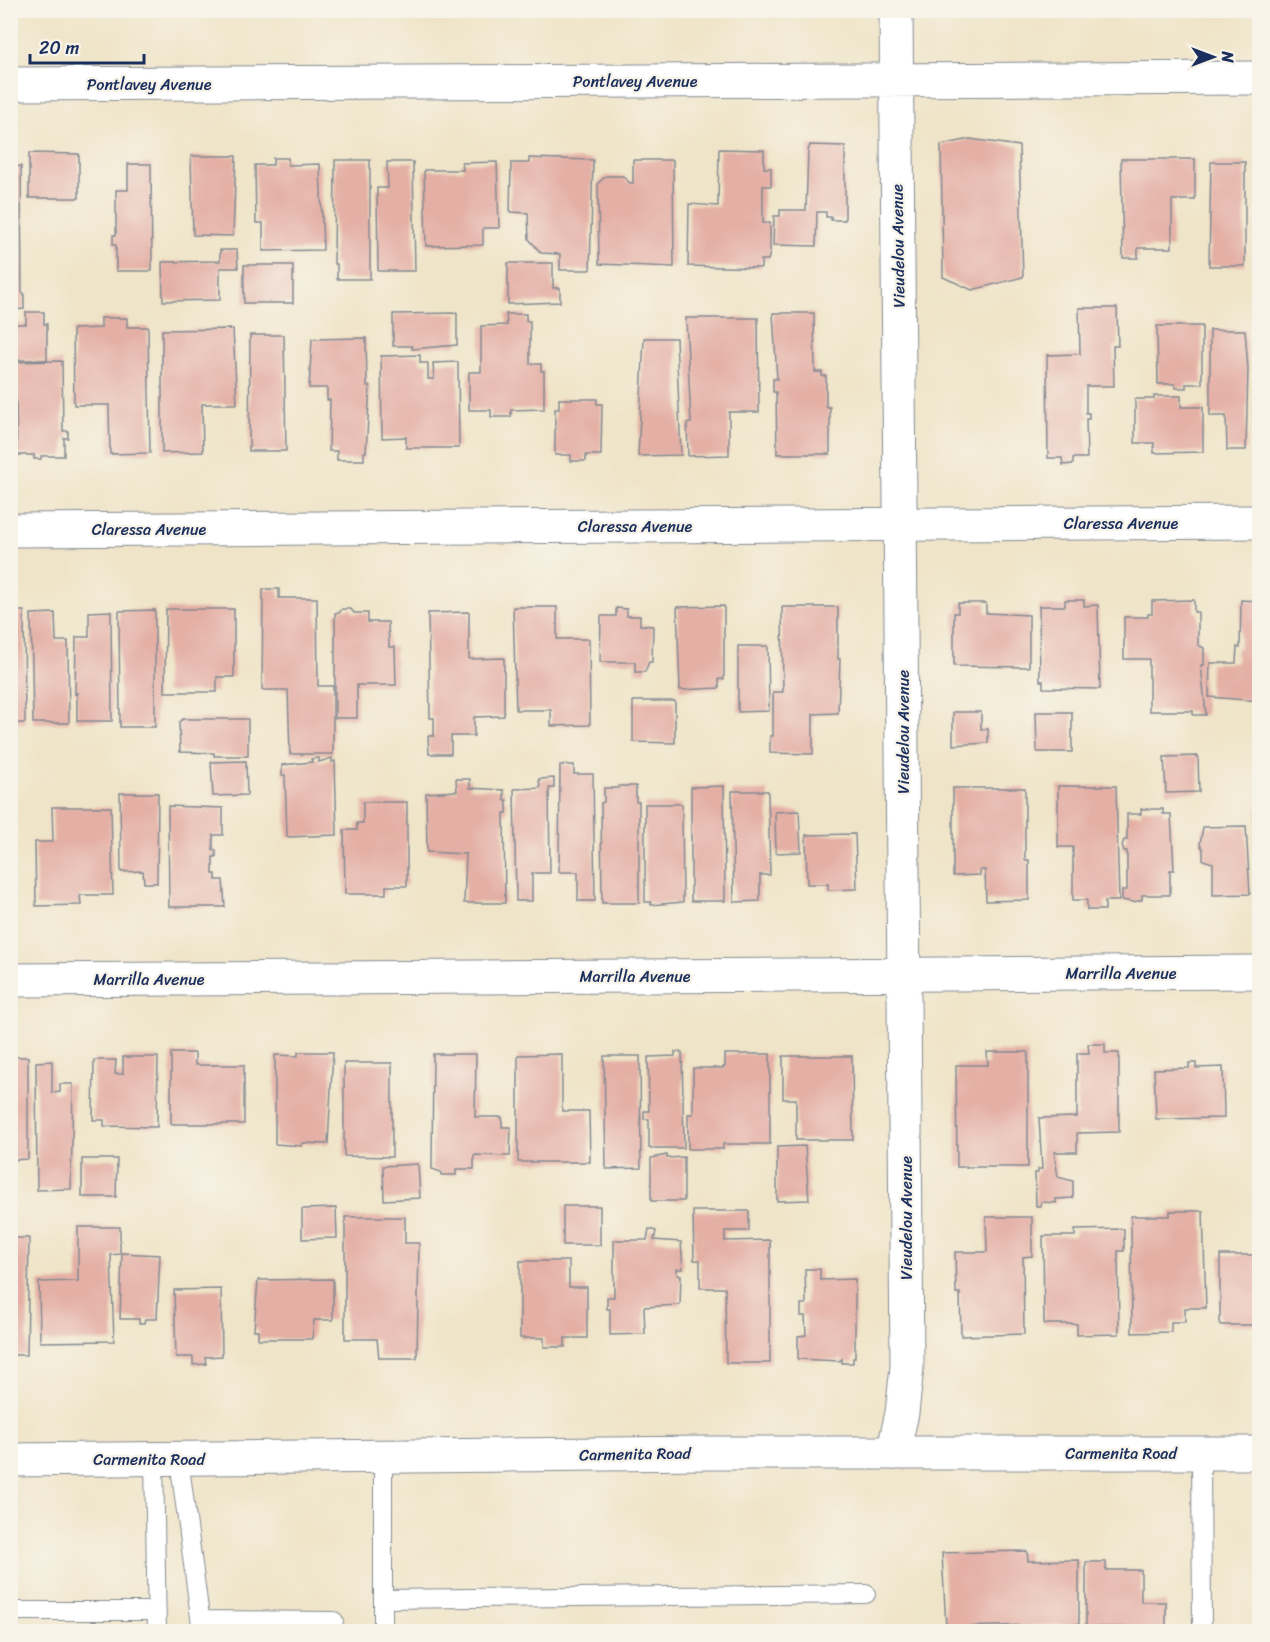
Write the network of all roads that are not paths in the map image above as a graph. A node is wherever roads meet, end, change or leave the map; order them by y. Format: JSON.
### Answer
{"nodes":[{"id":1,"x":896,"y":10,"type":"edge"},
{"id":2,"x":1260,"y":78,"type":"edge"},
{"id":3,"x":897,"y":80,"type":"junction"},
{"id":4,"x":10,"y":84,"type":"edge"},
{"id":5,"x":1260,"y":522,"type":"edge"},
{"id":6,"x":901,"y":524,"type":"junction"},
{"id":7,"x":10,"y":530,"type":"edge"},
{"id":8,"x":1260,"y":972,"type":"edge"},
{"id":9,"x":905,"y":974,"type":"junction"},
{"id":10,"x":10,"y":980,"type":"edge"},
{"id":11,"x":893,"y":1453,"type":"junction"},
{"id":12,"x":1201,"y":1454,"type":"junction"},
{"id":13,"x":1260,"y":1454,"type":"edge"},
{"id":14,"x":383,"y":1458,"type":"junction"},
{"id":15,"x":167,"y":1459,"type":"junction"},
{"id":16,"x":10,"y":1460,"type":"edge"},
{"id":17,"x":866,"y":1594,"type":"dead end"},
{"id":18,"x":383,"y":1599,"type":"junction"},
{"id":19,"x":10,"y":1611,"type":"edge"},
{"id":20,"x":157,"y":1611,"type":"junction"},
{"id":21,"x":334,"y":1621,"type":"dead end"},
{"id":22,"x":202,"y":1626,"type":"edge"},
{"id":23,"x":157,"y":1632,"type":"edge"},
{"id":24,"x":383,"y":1632,"type":"edge"},
{"id":25,"x":1202,"y":1632,"type":"edge"}],
"edges":[{"from":1,"to":3,"type":"street","name":"Vieudelou Avenue"},
{"from":2,"to":3,"type":"street","name":"Pontlavey Avenue"},
{"from":3,"to":4,"type":"street","name":"Pontlavey Avenue"},
{"from":3,"to":6,"type":"street","name":"Vieudelou Avenue"},
{"from":5,"to":6,"type":"street","name":"Claressa Avenue"},
{"from":6,"to":7,"type":"street","name":"Claressa Avenue"},
{"from":6,"to":9,"type":"street","name":"Vieudelou Avenue"},
{"from":8,"to":9,"type":"street","name":"Marrilla Avenue"},
{"from":9,"to":10,"type":"street","name":"Marrilla Avenue"},
{"from":9,"to":11,"type":"street","name":"Vieudelou Avenue"},
{"from":11,"to":12,"type":"street","name":"Carmenita Road"},
{"from":11,"to":14,"type":"street","name":"Carmenita Road"},
{"from":12,"to":13,"type":"street","name":"Carmenita Road"},
{"from":12,"to":25,"type":"lane"},
{"from":14,"to":15,"type":"street","name":"Carmenita Road"},
{"from":14,"to":18,"type":"lane"},
{"from":15,"to":16,"type":"street","name":"Carmenita Road"},
{"from":15,"to":20,"type":"lane"},
{"from":15,"to":22,"type":"lane"},
{"from":17,"to":18,"type":"lane"},
{"from":18,"to":24,"type":"lane"},
{"from":19,"to":20,"type":"lane"},
{"from":20,"to":23,"type":"lane"},
{"from":21,"to":22,"type":"lane"}]}
